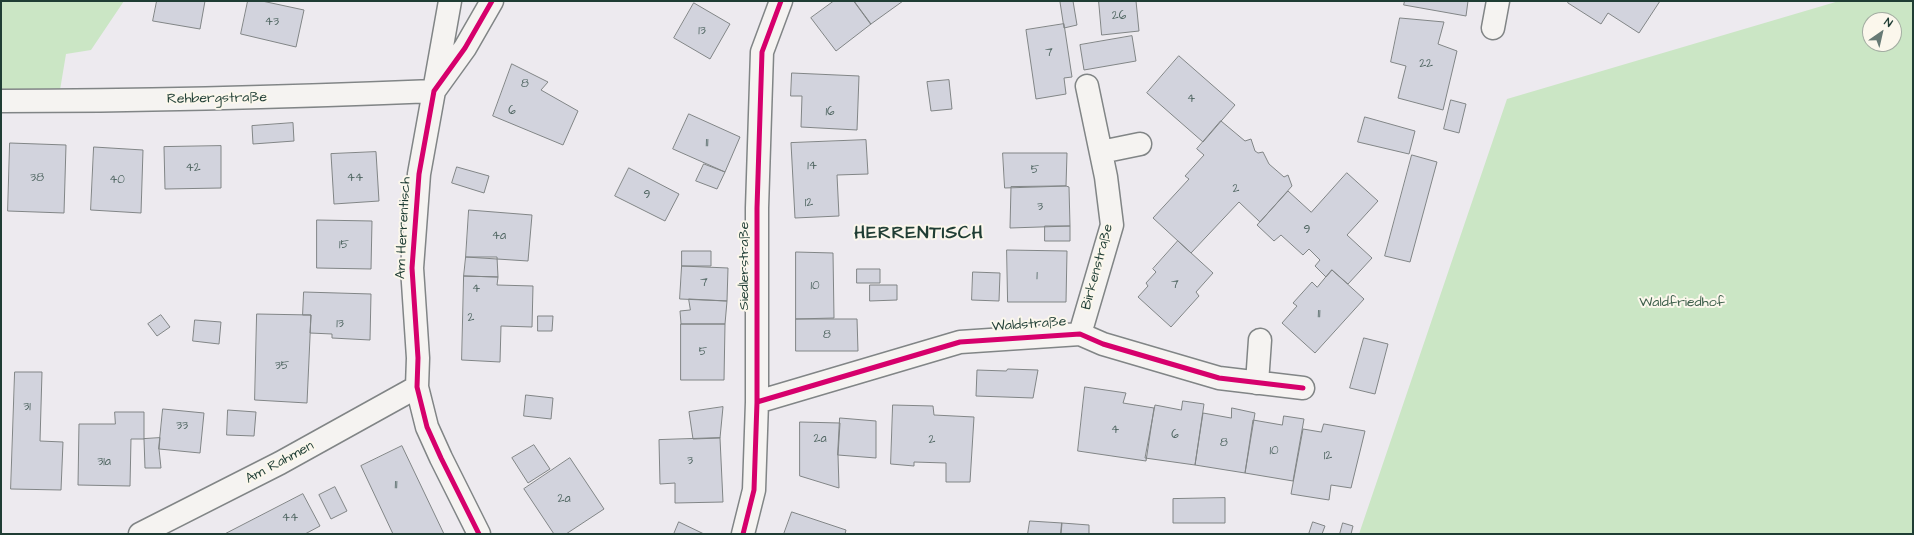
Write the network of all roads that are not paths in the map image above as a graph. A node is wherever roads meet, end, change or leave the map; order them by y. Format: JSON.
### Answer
{"nodes":[{"id":1,"x":450,"y":1,"type":"edge"},
{"id":2,"x":492,"y":1,"type":"edge"},
{"id":3,"x":781,"y":1,"type":"edge"},
{"id":4,"x":1498,"y":1,"type":"edge"},
{"id":5,"x":1493,"y":28,"type":"dead end"},
{"id":6,"x":1087,"y":86,"type":"dead end"},
{"id":7,"x":434,"y":91,"type":"junction"},
{"id":8,"x":1,"y":101,"type":"edge"},
{"id":9,"x":1140,"y":144,"type":"dead end"},
{"id":10,"x":1101,"y":152,"type":"junction"},
{"id":11,"x":1080,"y":334,"type":"junction"},
{"id":12,"x":1260,"y":340,"type":"dead end"},
{"id":13,"x":1257,"y":383,"type":"junction"},
{"id":14,"x":417,"y":387,"type":"junction"},
{"id":15,"x":1303,"y":388,"type":"dead end"},
{"id":16,"x":757,"y":402,"type":"junction"},
{"id":17,"x":140,"y":534,"type":"edge"},
{"id":18,"x":479,"y":534,"type":"edge"},
{"id":19,"x":743,"y":534,"type":"edge"}],
"edges":[{"from":1,"to":7,"type":"street"},
{"from":2,"to":7,"type":"street","name":"Am Herrentisch"},
{"from":3,"to":16,"type":"street","name":"Siedlerstraße"},
{"from":4,"to":5,"type":"street"},
{"from":6,"to":10,"type":"street","name":"Birkenstraße"},
{"from":7,"to":8,"type":"street","name":"Rehbergstraße"},
{"from":7,"to":14,"type":"street","name":"Am Herrentisch"},
{"from":9,"to":10,"type":"street"},
{"from":10,"to":11,"type":"street","name":"Birkenstraße"},
{"from":11,"to":13,"type":"street","name":"Waldstraße"},
{"from":11,"to":16,"type":"street","name":"Waldstraße"},
{"from":12,"to":13,"type":"street"},
{"from":13,"to":15,"type":"street","name":"Waldstraße"},
{"from":14,"to":17,"type":"street","name":"Am Rahmen"},
{"from":14,"to":18,"type":"street","name":"Am Herrentisch"},
{"from":16,"to":19,"type":"street","name":"Siedlerstraße"}]}
